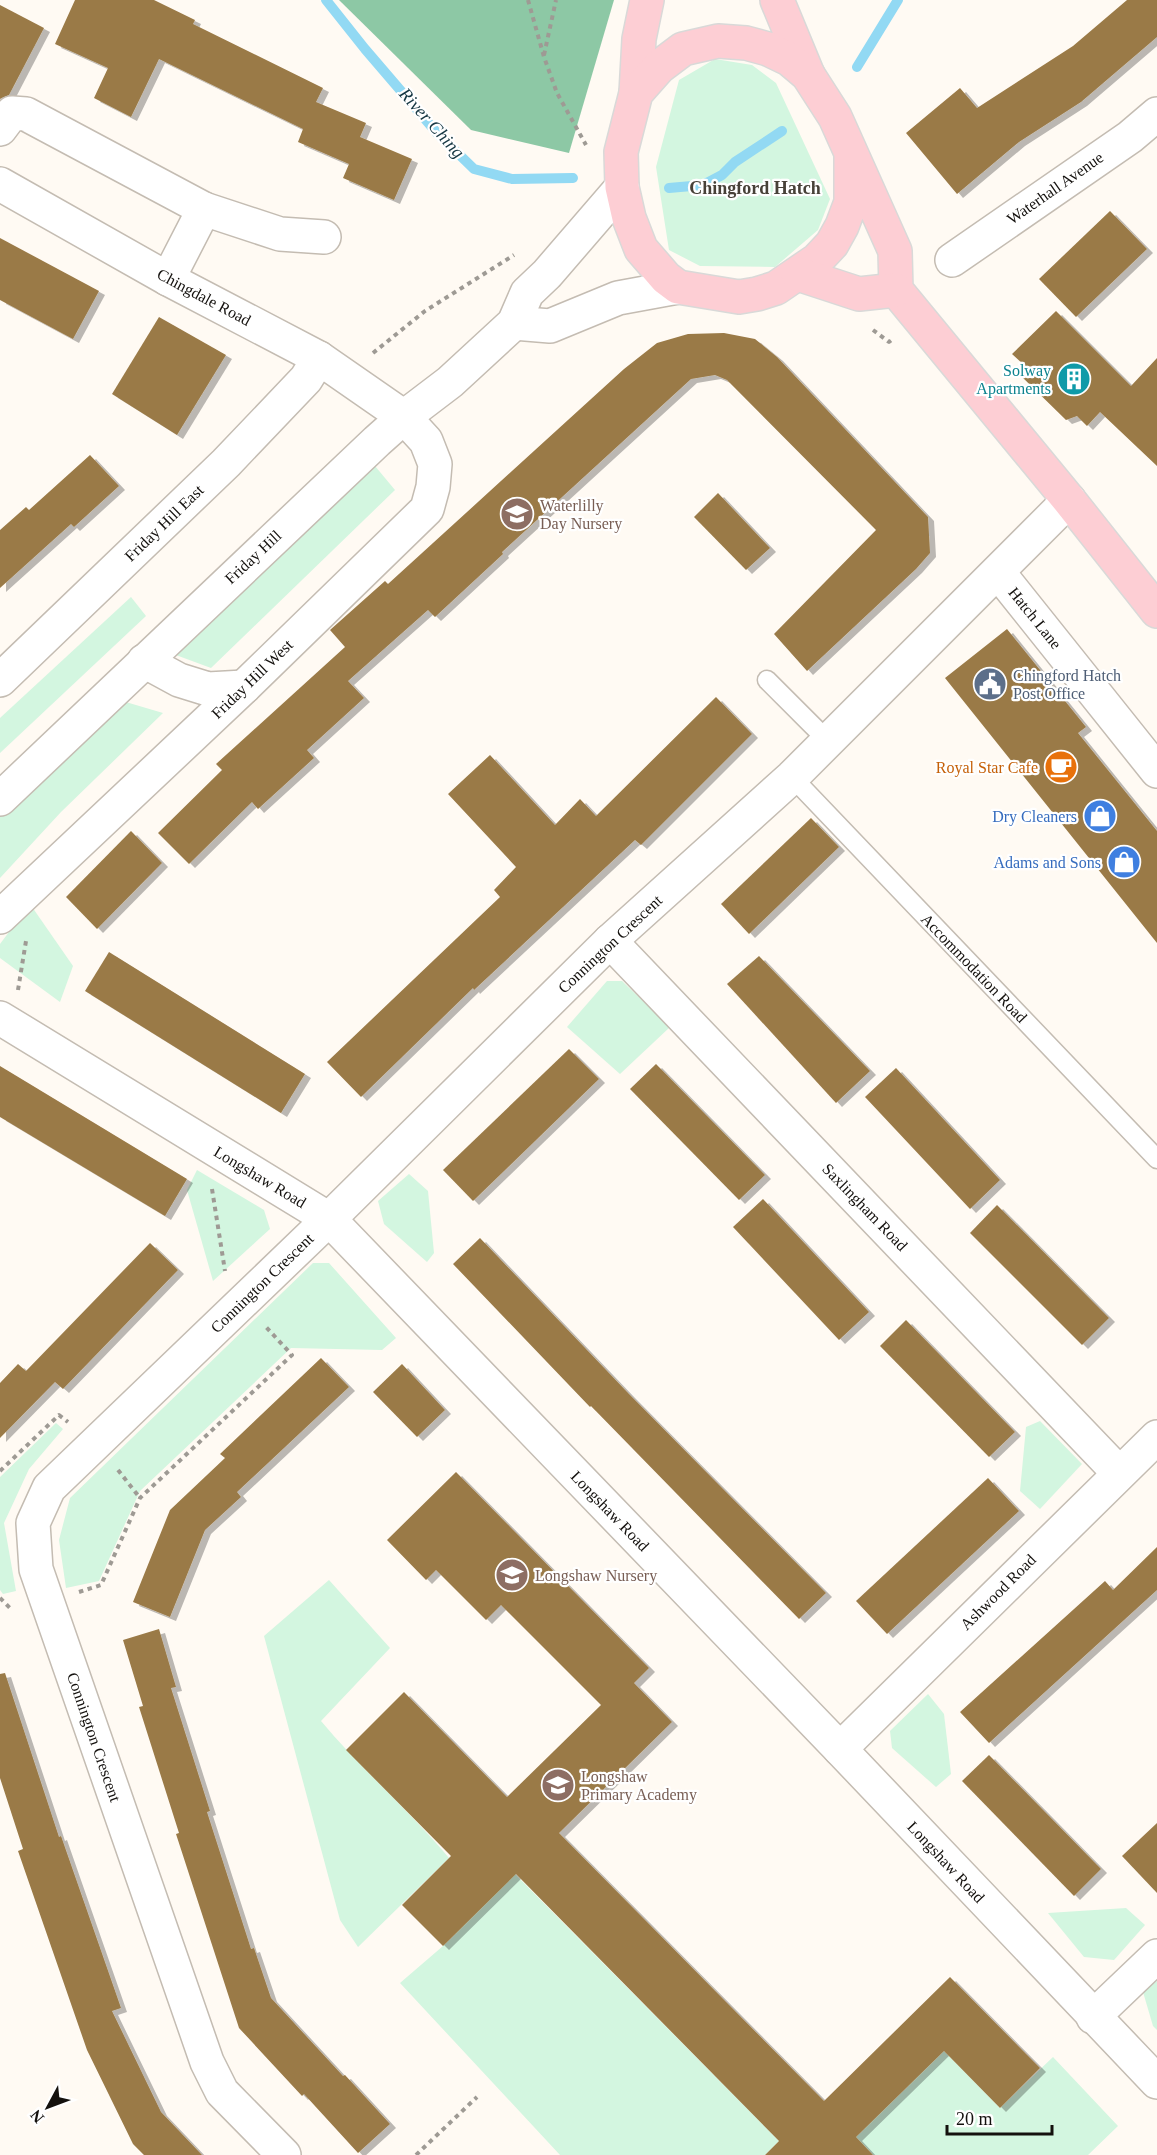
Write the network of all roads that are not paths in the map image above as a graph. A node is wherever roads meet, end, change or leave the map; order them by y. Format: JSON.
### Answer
{"nodes":[{"id":1,"x":647,"y":0,"type":"edge"},
{"id":2,"x":777,"y":0,"type":"edge"},
{"id":3,"x":636,"y":93,"type":"junction"},
{"id":4,"x":821,"y":95,"type":"junction"},
{"id":5,"x":1157,"y":114,"type":"edge"},
{"id":6,"x":0,"y":129,"type":"edge"},
{"id":7,"x":851,"y":153,"type":"junction"},
{"id":8,"x":0,"y":184,"type":"edge"},
{"id":9,"x":622,"y":187,"type":"junction"},
{"id":10,"x":204,"y":209,"type":"junction"},
{"id":11,"x":324,"y":237,"type":"dead end"},
{"id":12,"x":952,"y":260,"type":"dead end"},
{"id":13,"x":798,"y":274,"type":"junction"},
{"id":14,"x":168,"y":279,"type":"junction"},
{"id":15,"x":678,"y":287,"type":"junction"},
{"id":16,"x":896,"y":290,"type":"junction"},
{"id":17,"x":514,"y":323,"type":"junction"},
{"id":18,"x":319,"y":357,"type":"junction"},
{"id":19,"x":404,"y":417,"type":"junction"},
{"id":20,"x":1069,"y":500,"type":"junction"},
{"id":21,"x":998,"y":572,"type":"junction"},
{"id":22,"x":1157,"y":611,"type":"edge"},
{"id":23,"x":144,"y":661,"type":"junction"},
{"id":24,"x":0,"y":680,"type":"edge"},
{"id":25,"x":767,"y":680,"type":"dead end"},
{"id":26,"x":244,"y":687,"type":"junction"},
{"id":27,"x":828,"y":741,"type":"junction"},
{"id":28,"x":1157,"y":771,"type":"edge"},
{"id":29,"x":792,"y":777,"type":"junction"},
{"id":30,"x":0,"y":799,"type":"edge"},
{"id":31,"x":0,"y":917,"type":"edge"},
{"id":32,"x":610,"y":941,"type":"junction"},
{"id":33,"x":6,"y":1022,"type":"edge"},
{"id":34,"x":1157,"y":1159,"type":"edge"},
{"id":35,"x":329,"y":1218,"type":"junction"},
{"id":36,"x":1157,"y":1437,"type":"edge"},
{"id":37,"x":1119,"y":1473,"type":"junction"},
{"id":38,"x":840,"y":1749,"type":"junction"},
{"id":39,"x":1157,"y":1956,"type":"edge"},
{"id":40,"x":1093,"y":2017,"type":"junction"},
{"id":41,"x":1157,"y":2082,"type":"edge"},
{"id":42,"x":284,"y":2155,"type":"edge"}],
"edges":[{"from":1,"to":3,"type":"main road"},
{"from":2,"to":4,"type":"main road"},
{"from":3,"to":4,"type":"main road"},
{"from":3,"to":9,"type":"main road"},
{"from":4,"to":7,"type":"main road"},
{"from":5,"to":12,"type":"street","name":"Waterhall Avenue"},
{"from":6,"to":10,"type":"street"},
{"from":7,"to":13,"type":"main road"},
{"from":7,"to":16,"type":"main road"},
{"from":8,"to":14,"type":"street","name":"Chingdale Road"},
{"from":9,"to":15,"type":"main road"},
{"from":9,"to":17,"type":"street","name":"Friday Hill"},
{"from":10,"to":11,"type":"street"},
{"from":10,"to":14,"type":"street"},
{"from":13,"to":15,"type":"main road"},
{"from":13,"to":16,"type":"main road"},
{"from":14,"to":18,"type":"street","name":"Chingdale Road"},
{"from":15,"to":17,"type":"street"},
{"from":16,"to":20,"type":"main road"},
{"from":17,"to":19,"type":"street","name":"Friday Hill"},
{"from":18,"to":19,"type":"street","name":"Chingdale Road"},
{"from":18,"to":24,"type":"street","name":"Friday Hill East"},
{"from":19,"to":23,"type":"street","name":"Friday Hill"},
{"from":19,"to":26,"type":"street","name":"Friday Hill West"},
{"from":20,"to":21,"type":"street","name":"Hatch Lane"},
{"from":20,"to":22,"type":"main road"},
{"from":21,"to":27,"type":"street","name":"Connington Crescent"},
{"from":21,"to":28,"type":"street","name":"Hatch Lane"},
{"from":23,"to":26,"type":"street"},
{"from":23,"to":30,"type":"street","name":"Friday Hill"},
{"from":25,"to":27,"type":"lane"},
{"from":26,"to":31,"type":"street","name":"Friday Hill West"},
{"from":27,"to":29,"type":"street","name":"Connington Crescent"},
{"from":29,"to":32,"type":"street","name":"Connington Crescent"},
{"from":29,"to":34,"type":"lane","name":"Accommodation Road"},
{"from":32,"to":35,"type":"street","name":"Connington Crescent"},
{"from":32,"to":37,"type":"street","name":"Saxlingham Road"},
{"from":33,"to":35,"type":"street","name":"Longshaw Road"},
{"from":35,"to":38,"type":"street","name":"Longshaw Road"},
{"from":35,"to":42,"type":"street","name":"Connington Crescent"},
{"from":36,"to":37,"type":"street","name":"Ashwood Road"},
{"from":37,"to":38,"type":"street","name":"Ashwood Road"},
{"from":38,"to":40,"type":"street","name":"Longshaw Road"},
{"from":39,"to":40,"type":"street"},
{"from":40,"to":41,"type":"street","name":"Longshaw Road"}]}
